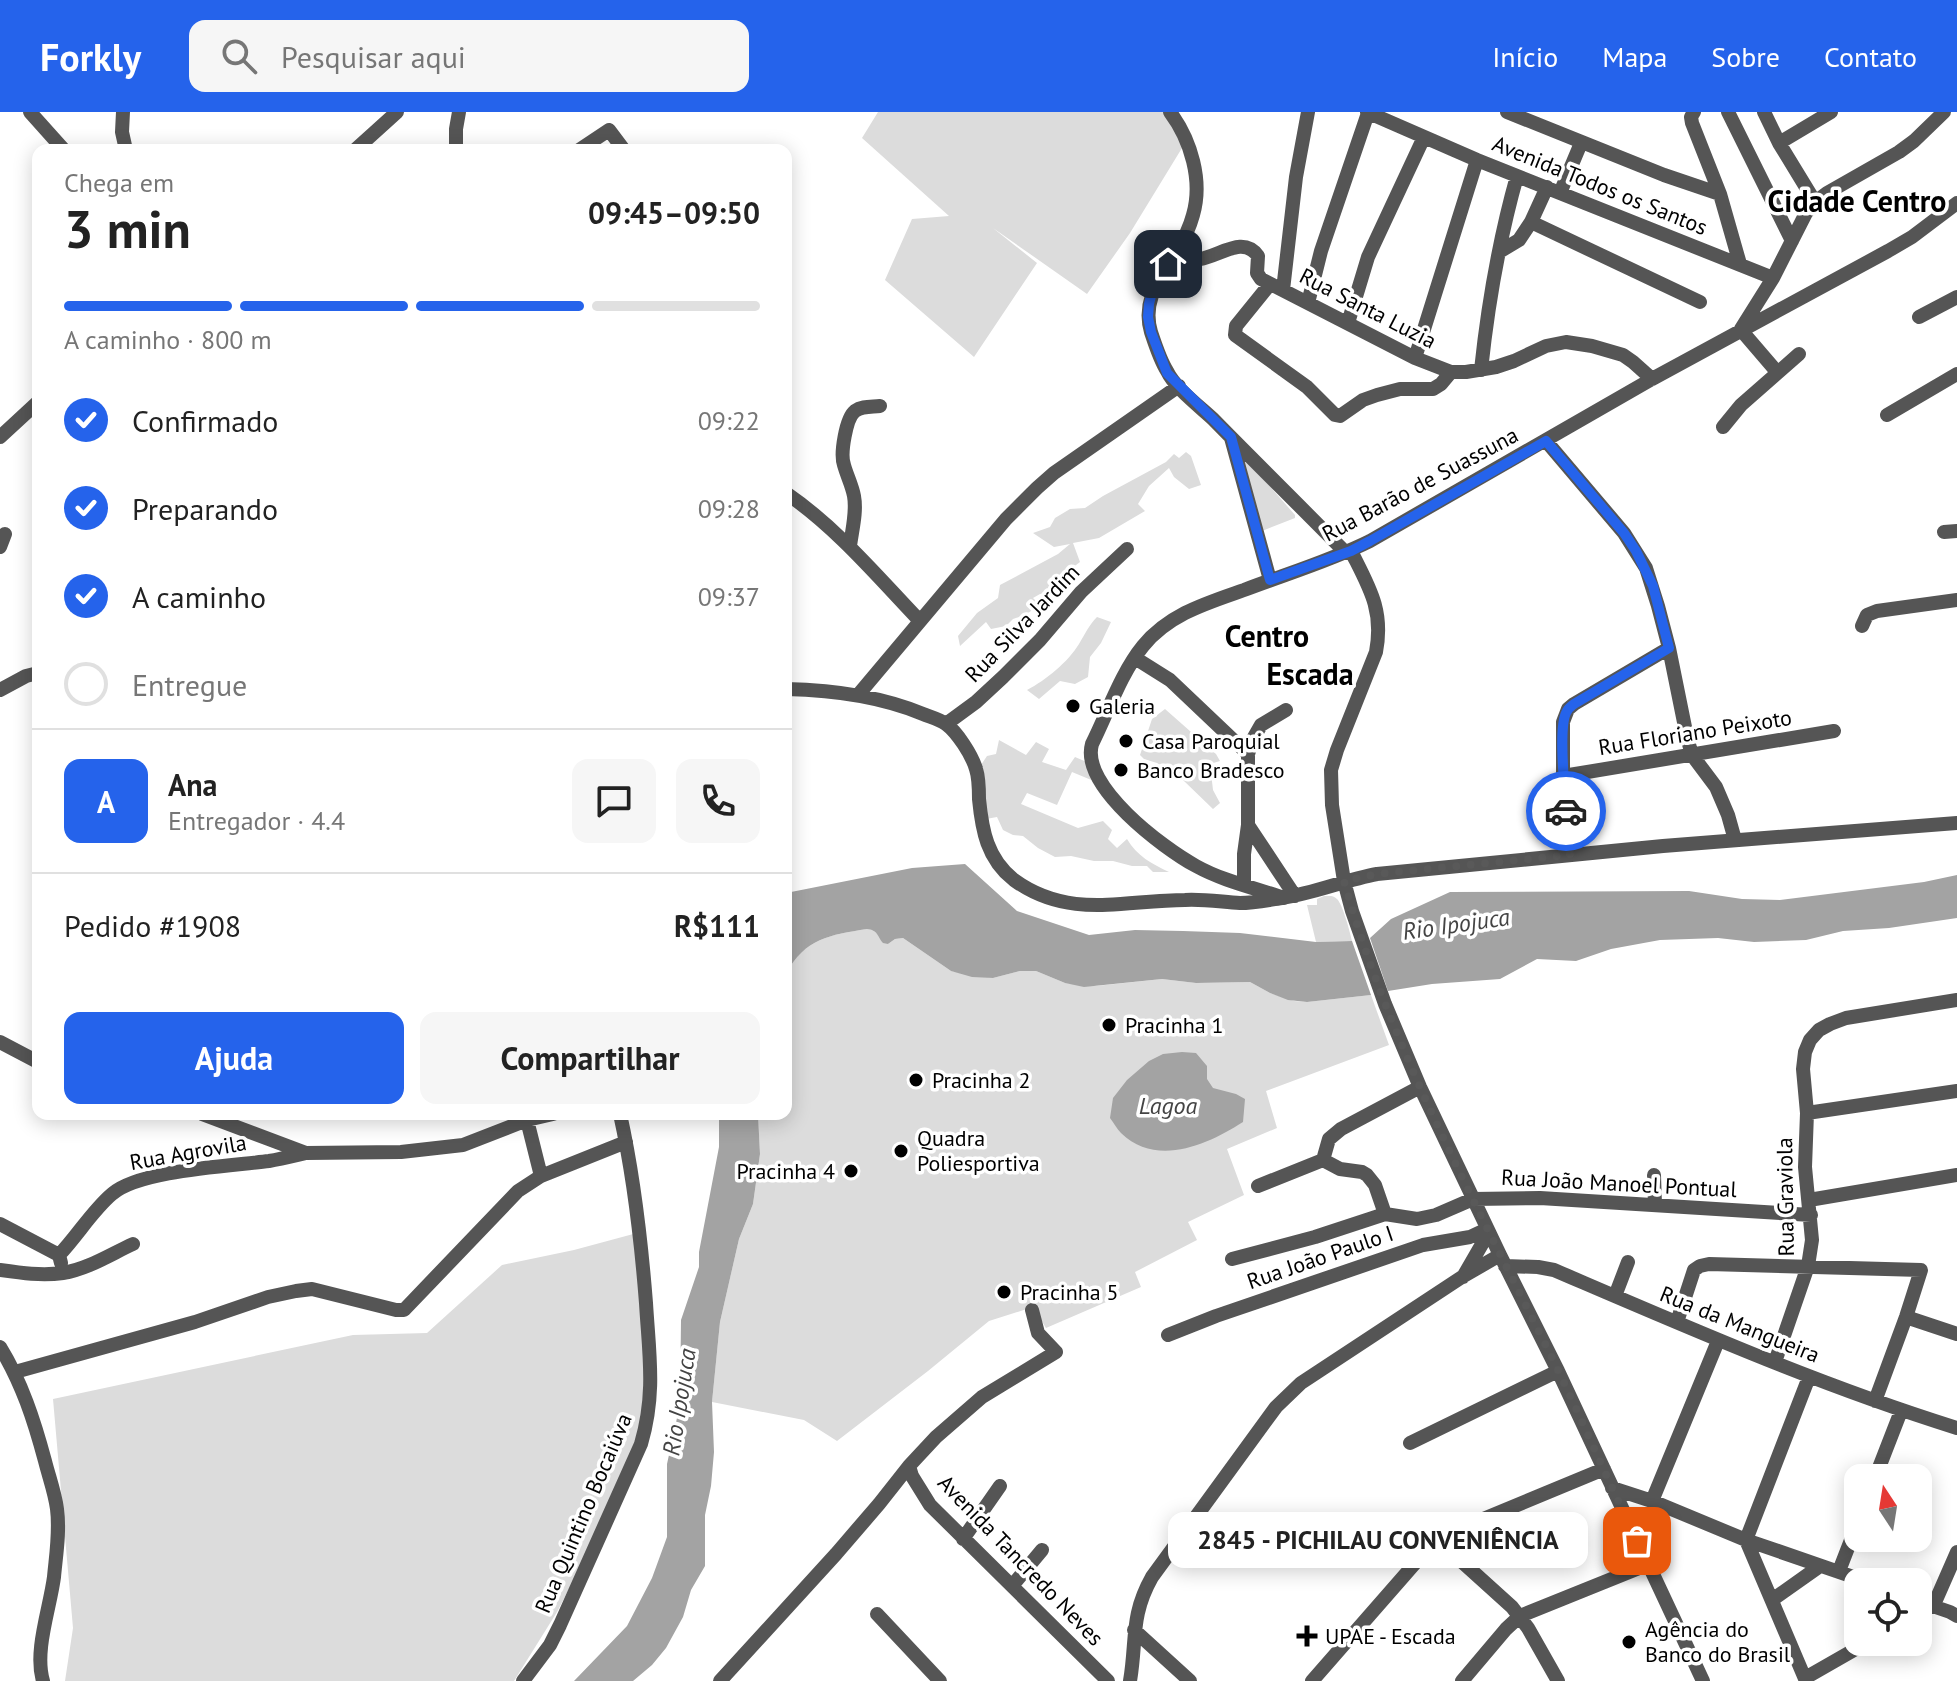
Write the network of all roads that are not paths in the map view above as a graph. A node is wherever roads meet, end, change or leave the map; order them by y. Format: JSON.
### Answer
{"nodes":[{"id":1,"x":30,"y":112,"type":"edge"},
{"id":2,"x":123,"y":112,"type":"edge"},
{"id":3,"x":397,"y":112,"type":"edge"},
{"id":4,"x":459,"y":112,"type":"edge"},
{"id":5,"x":1170,"y":112,"type":"edge"},
{"id":6,"x":1308,"y":112,"type":"edge"},
{"id":7,"x":1368,"y":112,"type":"edge"},
{"id":8,"x":1507,"y":112,"type":"edge"},
{"id":9,"x":1694,"y":112,"type":"edge"},
{"id":10,"x":1728,"y":112,"type":"edge"},
{"id":11,"x":1764,"y":112,"type":"edge"},
{"id":12,"x":1831,"y":112,"type":"edge"},
{"id":13,"x":1944,"y":112,"type":"edge"},
{"id":14,"x":1424,"y":137,"type":"junction"},
{"id":15,"x":1581,"y":143,"type":"junction"},
{"id":16,"x":1779,"y":143,"type":"junction"},
{"id":17,"x":59,"y":144,"type":"edge"},
{"id":18,"x":125,"y":144,"type":"edge"},
{"id":19,"x":370,"y":144,"type":"edge"},
{"id":20,"x":456,"y":144,"type":"edge"},
{"id":21,"x":588,"y":144,"type":"edge"},
{"id":22,"x":620,"y":144,"type":"edge"},
{"id":23,"x":1477,"y":160,"type":"junction"},
{"id":24,"x":1517,"y":176,"type":"junction"},
{"id":25,"x":1553,"y":190,"type":"junction"},
{"id":26,"x":1720,"y":194,"type":"junction"},
{"id":27,"x":1815,"y":202,"type":"junction"},
{"id":28,"x":1954,"y":209,"type":"edge"},
{"id":29,"x":1531,"y":222,"type":"junction"},
{"id":30,"x":1792,"y":241,"type":"junction"},
{"id":31,"x":1178,"y":249,"type":"junction"},
{"id":32,"x":1499,"y":252,"type":"junction"},
{"id":33,"x":1740,"y":264,"type":"junction"},
{"id":34,"x":1773,"y":278,"type":"junction"},
{"id":35,"x":1277,"y":287,"type":"junction"},
{"id":36,"x":1957,"y":297,"type":"edge"},
{"id":37,"x":1700,"y":302,"type":"dead end"},
{"id":38,"x":1308,"y":303,"type":"junction"},
{"id":39,"x":1919,"y":317,"type":"dead end"},
{"id":40,"x":1348,"y":323,"type":"junction"},
{"id":41,"x":1741,"y":330,"type":"junction"},
{"id":42,"x":1799,"y":354,"type":"dead end"},
{"id":43,"x":1415,"y":358,"type":"junction"},
{"id":44,"x":1481,"y":370,"type":"junction"},
{"id":45,"x":1451,"y":372,"type":"junction"},
{"id":46,"x":1777,"y":372,"type":"junction"},
{"id":47,"x":1957,"y":374,"type":"edge"},
{"id":48,"x":1652,"y":379,"type":"junction"},
{"id":49,"x":1179,"y":386,"type":"junction"},
{"id":50,"x":880,"y":406,"type":"dead end"},
{"id":51,"x":32,"y":408,"type":"edge"},
{"id":52,"x":1887,"y":415,"type":"dead end"},
{"id":53,"x":1723,"y":427,"type":"dead end"},
{"id":54,"x":0,"y":437,"type":"edge"},
{"id":55,"x":1231,"y":437,"type":"junction"},
{"id":56,"x":1546,"y":441,"type":"junction"},
{"id":57,"x":792,"y":497,"type":"edge"},
{"id":58,"x":850,"y":546,"type":"junction"},
{"id":59,"x":1127,"y":549,"type":"dead end"},
{"id":60,"x":1349,"y":552,"type":"junction"},
{"id":61,"x":1270,"y":580,"type":"junction"},
{"id":62,"x":1957,"y":600,"type":"edge"},
{"id":63,"x":920,"y":621,"type":"junction"},
{"id":64,"x":1862,"y":626,"type":"dead end"},
{"id":65,"x":1669,"y":648,"type":"junction"},
{"id":66,"x":1135,"y":658,"type":"junction"},
{"id":67,"x":32,"y":674,"type":"edge"},
{"id":68,"x":0,"y":690,"type":"edge"},
{"id":69,"x":792,"y":690,"type":"edge"},
{"id":70,"x":858,"y":695,"type":"junction"},
{"id":71,"x":1286,"y":710,"type":"dead end"},
{"id":72,"x":946,"y":724,"type":"junction"},
{"id":73,"x":1834,"y":731,"type":"dead end"},
{"id":74,"x":1248,"y":754,"type":"junction"},
{"id":75,"x":1692,"y":755,"type":"junction"},
{"id":76,"x":1563,"y":776,"type":"junction"},
{"id":77,"x":1957,"y":823,"type":"edge"},
{"id":78,"x":1248,"y":825,"type":"junction"},
{"id":79,"x":1735,"y":840,"type":"junction"},
{"id":80,"x":1570,"y":855,"type":"junction"},
{"id":81,"x":1344,"y":881,"type":"junction"},
{"id":82,"x":1244,"y":885,"type":"junction"},
{"id":83,"x":1290,"y":897,"type":"junction"},
{"id":84,"x":1957,"y":1000,"type":"edge"},
{"id":85,"x":0,"y":1042,"type":"edge"},
{"id":86,"x":32,"y":1059,"type":"edge"},
{"id":87,"x":1420,"y":1087,"type":"junction"},
{"id":88,"x":1957,"y":1091,"type":"edge"},
{"id":89,"x":1807,"y":1113,"type":"junction"},
{"id":90,"x":218,"y":1120,"type":"edge"},
{"id":91,"x":527,"y":1120,"type":"joint"},
{"id":92,"x":621,"y":1120,"type":"edge"},
{"id":93,"x":626,"y":1142,"type":"junction"},
{"id":94,"x":306,"y":1153,"type":"junction"},
{"id":95,"x":1323,"y":1160,"type":"junction"},
{"id":96,"x":1654,"y":1175,"type":"dead end"},
{"id":97,"x":1957,"y":1175,"type":"edge"},
{"id":98,"x":541,"y":1176,"type":"junction"},
{"id":99,"x":1258,"y":1186,"type":"dead end"},
{"id":100,"x":1473,"y":1199,"type":"junction"},
{"id":101,"x":1809,"y":1200,"type":"junction"},
{"id":102,"x":1655,"y":1204,"type":"junction"},
{"id":103,"x":1385,"y":1214,"type":"junction"},
{"id":104,"x":1811,"y":1215,"type":"junction"},
{"id":105,"x":0,"y":1224,"type":"edge"},
{"id":106,"x":1488,"y":1230,"type":"junction"},
{"id":107,"x":133,"y":1244,"type":"dead end"},
{"id":108,"x":59,"y":1255,"type":"junction"},
{"id":109,"x":1232,"y":1259,"type":"dead end"},
{"id":110,"x":1503,"y":1261,"type":"junction"},
{"id":111,"x":1628,"y":1262,"type":"dead end"},
{"id":112,"x":1808,"y":1266,"type":"junction"},
{"id":113,"x":0,"y":1270,"type":"edge"},
{"id":114,"x":63,"y":1273,"type":"junction"},
{"id":115,"x":1462,"y":1277,"type":"junction"},
{"id":116,"x":1615,"y":1296,"type":"junction"},
{"id":117,"x":1032,"y":1310,"type":"dead end"},
{"id":118,"x":1906,"y":1317,"type":"junction"},
{"id":119,"x":1677,"y":1322,"type":"junction"},
{"id":120,"x":1957,"y":1334,"type":"edge"},
{"id":121,"x":1168,"y":1335,"type":"dead end"},
{"id":122,"x":1718,"y":1341,"type":"junction"},
{"id":123,"x":0,"y":1347,"type":"edge"},
{"id":124,"x":1775,"y":1362,"type":"junction"},
{"id":125,"x":1558,"y":1371,"type":"junction"},
{"id":126,"x":15,"y":1372,"type":"junction"},
{"id":127,"x":1809,"y":1377,"type":"junction"},
{"id":128,"x":1875,"y":1401,"type":"junction"},
{"id":129,"x":1901,"y":1411,"type":"junction"},
{"id":130,"x":1957,"y":1428,"type":"edge"},
{"id":131,"x":1410,"y":1443,"type":"dead end"},
{"id":132,"x":1880,"y":1464,"type":"edge"},
{"id":133,"x":909,"y":1466,"type":"junction"},
{"id":134,"x":1604,"y":1469,"type":"junction"},
{"id":135,"x":1000,"y":1486,"type":"dead end"},
{"id":136,"x":1612,"y":1488,"type":"junction"},
{"id":137,"x":1652,"y":1501,"type":"junction"},
{"id":138,"x":963,"y":1539,"type":"junction"},
{"id":139,"x":1746,"y":1540,"type":"junction"},
{"id":140,"x":1439,"y":1541,"type":"junction"},
{"id":141,"x":1042,"y":1550,"type":"dead end"},
{"id":142,"x":1846,"y":1552,"type":"edge"},
{"id":143,"x":1957,"y":1552,"type":"edge"},
{"id":144,"x":1649,"y":1564,"type":"junction"},
{"id":145,"x":1820,"y":1566,"type":"junction"},
{"id":146,"x":1839,"y":1571,"type":"junction"},
{"id":147,"x":1844,"y":1573,"type":"edge"},
{"id":148,"x":1012,"y":1586,"type":"junction"},
{"id":149,"x":1932,"y":1599,"type":"edge"},
{"id":150,"x":1772,"y":1600,"type":"junction"},
{"id":151,"x":1932,"y":1609,"type":"edge"},
{"id":152,"x":877,"y":1614,"type":"dead end"},
{"id":153,"x":1520,"y":1616,"type":"junction"},
{"id":154,"x":1957,"y":1616,"type":"edge"},
{"id":155,"x":1134,"y":1630,"type":"junction"},
{"id":156,"x":1845,"y":1656,"type":"edge"},
{"id":157,"x":1806,"y":1680,"type":"edge"},
{"id":158,"x":43,"y":1681,"type":"edge"},
{"id":159,"x":523,"y":1681,"type":"edge"},
{"id":160,"x":720,"y":1681,"type":"edge"},
{"id":161,"x":940,"y":1681,"type":"edge"},
{"id":162,"x":1108,"y":1681,"type":"edge"},
{"id":163,"x":1130,"y":1681,"type":"edge"},
{"id":164,"x":1190,"y":1681,"type":"edge"},
{"id":165,"x":1312,"y":1681,"type":"edge"},
{"id":166,"x":1462,"y":1681,"type":"edge"},
{"id":167,"x":1558,"y":1681,"type":"edge"},
{"id":168,"x":1703,"y":1681,"type":"edge"}],
"edges":[{"from":1,"to":17,"type":"street"},
{"from":2,"to":18,"type":"street"},
{"from":3,"to":19,"type":"street"},
{"from":4,"to":20,"type":"street"},
{"from":5,"to":31,"type":"street"},
{"from":6,"to":35,"type":"street"},
{"from":7,"to":14,"type":"street","name":"Avenida Todos os Santos"},
{"from":7,"to":38,"type":"street"},
{"from":8,"to":15,"type":"street"},
{"from":9,"to":26,"type":"street"},
{"from":10,"to":30,"type":"street"},
{"from":11,"to":16,"type":"street"},
{"from":12,"to":16,"type":"street"},
{"from":13,"to":27,"type":"street"},
{"from":14,"to":23,"type":"street","name":"Avenida Todos os Santos"},
{"from":14,"to":40,"type":"street"},
{"from":15,"to":25,"type":"street"},
{"from":15,"to":26,"type":"street"},
{"from":16,"to":27,"type":"street"},
{"from":21,"to":22,"type":"street"},
{"from":23,"to":24,"type":"street","name":"Avenida Todos os Santos"},
{"from":23,"to":43,"type":"street"},
{"from":24,"to":25,"type":"street","name":"Avenida Todos os Santos"},
{"from":24,"to":32,"type":"street"},
{"from":25,"to":29,"type":"street"},
{"from":25,"to":33,"type":"street","name":"Avenida Todos os Santos"},
{"from":26,"to":33,"type":"street"},
{"from":27,"to":30,"type":"street"},
{"from":28,"to":41,"type":"street","name":"Rua Barão de Suassuna"},
{"from":29,"to":32,"type":"street"},
{"from":29,"to":37,"type":"street"},
{"from":30,"to":34,"type":"street"},
{"from":31,"to":35,"type":"street","name":"Rua Santa Luzia"},
{"from":31,"to":49,"type":"street"},
{"from":32,"to":44,"type":"street"},
{"from":33,"to":34,"type":"street","name":"Avenida Todos os Santos"},
{"from":34,"to":41,"type":"street"},
{"from":35,"to":38,"type":"street","name":"Rua Santa Luzia"},
{"from":35,"to":45,"type":"street"},
{"from":36,"to":39,"type":"street"},
{"from":38,"to":40,"type":"street","name":"Rua Santa Luzia"},
{"from":40,"to":43,"type":"street","name":"Rua Santa Luzia"},
{"from":41,"to":46,"type":"street"},
{"from":41,"to":48,"type":"street","name":"Rua Barão de Suassuna"},
{"from":42,"to":46,"type":"street"},
{"from":43,"to":45,"type":"street","name":"Rua Santa Luzia"},
{"from":44,"to":45,"type":"street","name":"Rua Santa Luzia"},
{"from":44,"to":48,"type":"street","name":"Rua Santa Luzia"},
{"from":46,"to":53,"type":"street"},
{"from":47,"to":52,"type":"street"},
{"from":48,"to":56,"type":"street","name":"Rua Barão de Suassuna"},
{"from":49,"to":55,"type":"street"},
{"from":49,"to":63,"type":"street"},
{"from":50,"to":58,"type":"street"},
{"from":51,"to":54,"type":"street"},
{"from":55,"to":60,"type":"street"},
{"from":55,"to":61,"type":"street"},
{"from":56,"to":60,"type":"street","name":"Rua Barão de Suassuna"},
{"from":56,"to":65,"type":"street"},
{"from":57,"to":58,"type":"street"},
{"from":58,"to":63,"type":"street"},
{"from":59,"to":72,"type":"street","name":"Rua Silva Jardim"},
{"from":60,"to":61,"type":"street","name":"Rua Barão de Suassuna"},
{"from":60,"to":81,"type":"street"},
{"from":61,"to":66,"type":"street","name":"Rua Barão de Suassuna"},
{"from":62,"to":64,"type":"street"},
{"from":63,"to":70,"type":"street"},
{"from":65,"to":75,"type":"street"},
{"from":65,"to":76,"type":"street"},
{"from":66,"to":74,"type":"street"},
{"from":66,"to":82,"type":"street","name":"Rua Barão de Suassuna"},
{"from":67,"to":68,"type":"street"},
{"from":69,"to":70,"type":"street"},
{"from":70,"to":72,"type":"street"},
{"from":71,"to":74,"type":"street"},
{"from":72,"to":83,"type":"street"},
{"from":73,"to":75,"type":"street","name":"Rua Floriano Peixoto"},
{"from":74,"to":78,"type":"street"},
{"from":75,"to":76,"type":"street","name":"Rua Floriano Peixoto"},
{"from":75,"to":79,"type":"street"},
{"from":76,"to":80,"type":"street"},
{"from":77,"to":79,"type":"street"},
{"from":78,"to":82,"type":"street"},
{"from":78,"to":83,"type":"street"},
{"from":79,"to":80,"type":"street"},
{"from":80,"to":81,"type":"street"},
{"from":81,"to":83,"type":"street"},
{"from":81,"to":87,"type":"street"},
{"from":82,"to":83,"type":"street"},
{"from":84,"to":89,"type":"street","name":"Rua Graviola"},
{"from":85,"to":86,"type":"street"},
{"from":87,"to":95,"type":"street"},
{"from":87,"to":100,"type":"street"},
{"from":88,"to":89,"type":"street"},
{"from":89,"to":101,"type":"street","name":"Rua Graviola"},
{"from":90,"to":94,"type":"street"},
{"from":91,"to":94,"type":"street"},
{"from":91,"to":98,"type":"street"},
{"from":92,"to":93,"type":"street","name":"Rua Quintino Bocaiúva"},
{"from":93,"to":98,"type":"street"},
{"from":93,"to":159,"type":"street","name":"Rua Quintino Bocaiúva"},
{"from":94,"to":108,"type":"street","name":"Rua Agrovila"},
{"from":95,"to":99,"type":"street"},
{"from":95,"to":103,"type":"street"},
{"from":96,"to":102,"type":"street"},
{"from":97,"to":101,"type":"street"},
{"from":98,"to":126,"type":"street"},
{"from":100,"to":102,"type":"street","name":"Rua João Manoel Pontual"},
{"from":100,"to":103,"type":"street"},
{"from":100,"to":106,"type":"street"},
{"from":101,"to":104,"type":"street","name":"Rua Graviola"},
{"from":102,"to":104,"type":"street","name":"Rua João Manoel Pontual"},
{"from":103,"to":109,"type":"street"},
{"from":104,"to":112,"type":"street","name":"Rua Graviola"},
{"from":105,"to":108,"type":"street"},
{"from":106,"to":110,"type":"street"},
{"from":106,"to":115,"type":"street"},
{"from":106,"to":121,"type":"street","name":"Rua João Paulo I"},
{"from":107,"to":114,"type":"street"},
{"from":108,"to":114,"type":"street"},
{"from":110,"to":115,"type":"street"},
{"from":110,"to":116,"type":"street","name":"Rua da Mangueira"},
{"from":110,"to":125,"type":"street"},
{"from":111,"to":116,"type":"street"},
{"from":112,"to":118,"type":"street"},
{"from":112,"to":119,"type":"street"},
{"from":112,"to":124,"type":"street","name":"Rua Graviola"},
{"from":113,"to":114,"type":"street"},
{"from":115,"to":155,"type":"street"},
{"from":116,"to":119,"type":"street","name":"Rua da Mangueira"},
{"from":117,"to":133,"type":"street"},
{"from":118,"to":120,"type":"street"},
{"from":118,"to":128,"type":"street"},
{"from":119,"to":122,"type":"street","name":"Rua da Mangueira"},
{"from":122,"to":124,"type":"street","name":"Rua da Mangueira"},
{"from":122,"to":137,"type":"street"},
{"from":123,"to":126,"type":"street"},
{"from":124,"to":127,"type":"street","name":"Rua da Mangueira"},
{"from":125,"to":131,"type":"street"},
{"from":125,"to":134,"type":"street"},
{"from":126,"to":158,"type":"street"},
{"from":127,"to":128,"type":"street","name":"Rua da Mangueira"},
{"from":127,"to":139,"type":"street"},
{"from":128,"to":129,"type":"street","name":"Rua da Mangueira"},
{"from":129,"to":130,"type":"street","name":"Rua da Mangueira"},
{"from":129,"to":132,"type":"street"},
{"from":133,"to":138,"type":"street","name":"Avenida Tancredo Neves"},
{"from":133,"to":160,"type":"street"},
{"from":134,"to":136,"type":"street"},
{"from":134,"to":140,"type":"street"},
{"from":135,"to":138,"type":"street"},
{"from":136,"to":137,"type":"street"},
{"from":136,"to":144,"type":"street"},
{"from":137,"to":139,"type":"street"},
{"from":138,"to":148,"type":"street","name":"Avenida Tancredo Neves"},
{"from":139,"to":145,"type":"street"},
{"from":139,"to":150,"type":"street"},
{"from":140,"to":153,"type":"street"},
{"from":140,"to":165,"type":"street"},
{"from":141,"to":148,"type":"street"},
{"from":142,"to":146,"type":"street"},
{"from":143,"to":149,"type":"street"},
{"from":144,"to":153,"type":"street"},
{"from":144,"to":168,"type":"street"},
{"from":145,"to":146,"type":"street"},
{"from":145,"to":150,"type":"street"},
{"from":146,"to":147,"type":"street"},
{"from":148,"to":162,"type":"street","name":"Avenida Tancredo Neves"},
{"from":150,"to":157,"type":"street"},
{"from":151,"to":154,"type":"street"},
{"from":152,"to":161,"type":"street"},
{"from":153,"to":166,"type":"street"},
{"from":153,"to":167,"type":"street"},
{"from":155,"to":163,"type":"street"},
{"from":155,"to":164,"type":"street"},
{"from":156,"to":157,"type":"street"}]}
